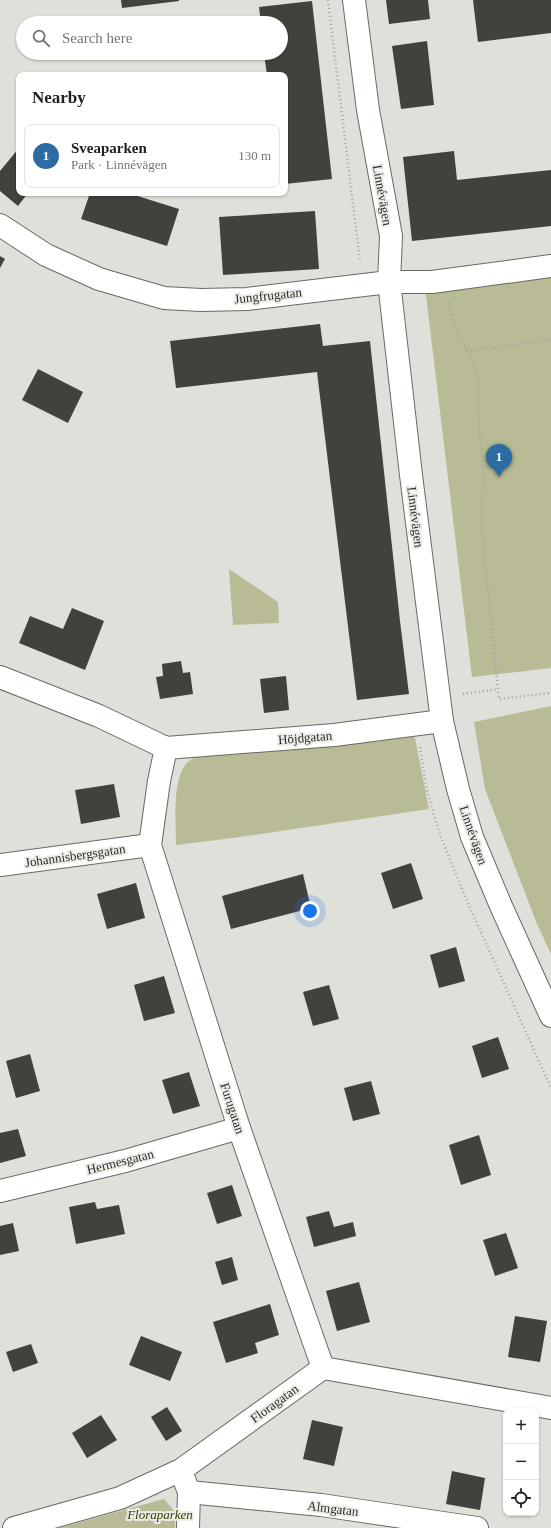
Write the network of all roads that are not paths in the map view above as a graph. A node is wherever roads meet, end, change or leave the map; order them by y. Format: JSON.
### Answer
{"nodes":[{"id":1,"x":354,"y":0,"type":"edge"},
{"id":2,"x":0,"y":225,"type":"edge"},
{"id":3,"x":551,"y":266,"type":"edge"},
{"id":4,"x":389,"y":282,"type":"junction"},
{"id":5,"x":0,"y":677,"type":"edge"},
{"id":6,"x":442,"y":721,"type":"junction"},
{"id":7,"x":166,"y":748,"type":"junction"},
{"id":8,"x":150,"y":845,"type":"junction"},
{"id":9,"x":0,"y":865,"type":"edge"},
{"id":10,"x":551,"y":1016,"type":"edge"},
{"id":11,"x":239,"y":1128,"type":"junction"},
{"id":12,"x":0,"y":1190,"type":"edge"},
{"id":13,"x":323,"y":1368,"type":"junction"},
{"id":14,"x":551,"y":1408,"type":"edge"},
{"id":15,"x":181,"y":1470,"type":"junction"},
{"id":16,"x":189,"y":1492,"type":"junction"},
{"id":17,"x":14,"y":1528,"type":"edge"},
{"id":18,"x":188,"y":1528,"type":"edge"},
{"id":19,"x":477,"y":1528,"type":"edge"}],
"edges":[{"from":1,"to":4,"type":"street","name":"Linnévägen"},
{"from":2,"to":4,"type":"street","name":"Jungfrugatan"},
{"from":3,"to":4,"type":"street","name":"Jungfrugatan"},
{"from":4,"to":6,"type":"street","name":"Linnévägen"},
{"from":5,"to":7,"type":"street","name":"Höjdgatan"},
{"from":6,"to":7,"type":"street","name":"Höjdgatan"},
{"from":6,"to":10,"type":"street","name":"Linnévägen"},
{"from":7,"to":8,"type":"street"},
{"from":8,"to":9,"type":"street","name":"Johannisbergsgatan"},
{"from":8,"to":11,"type":"street","name":"Furugatan"},
{"from":11,"to":12,"type":"street","name":"Hermesgatan"},
{"from":11,"to":13,"type":"street","name":"Furugatan"},
{"from":13,"to":14,"type":"street"},
{"from":13,"to":15,"type":"street","name":"Floragatan"},
{"from":15,"to":16,"type":"street"},
{"from":15,"to":17,"type":"street","name":"Floragatan"},
{"from":16,"to":18,"type":"street"},
{"from":16,"to":19,"type":"street","name":"Almgatan"}]}
